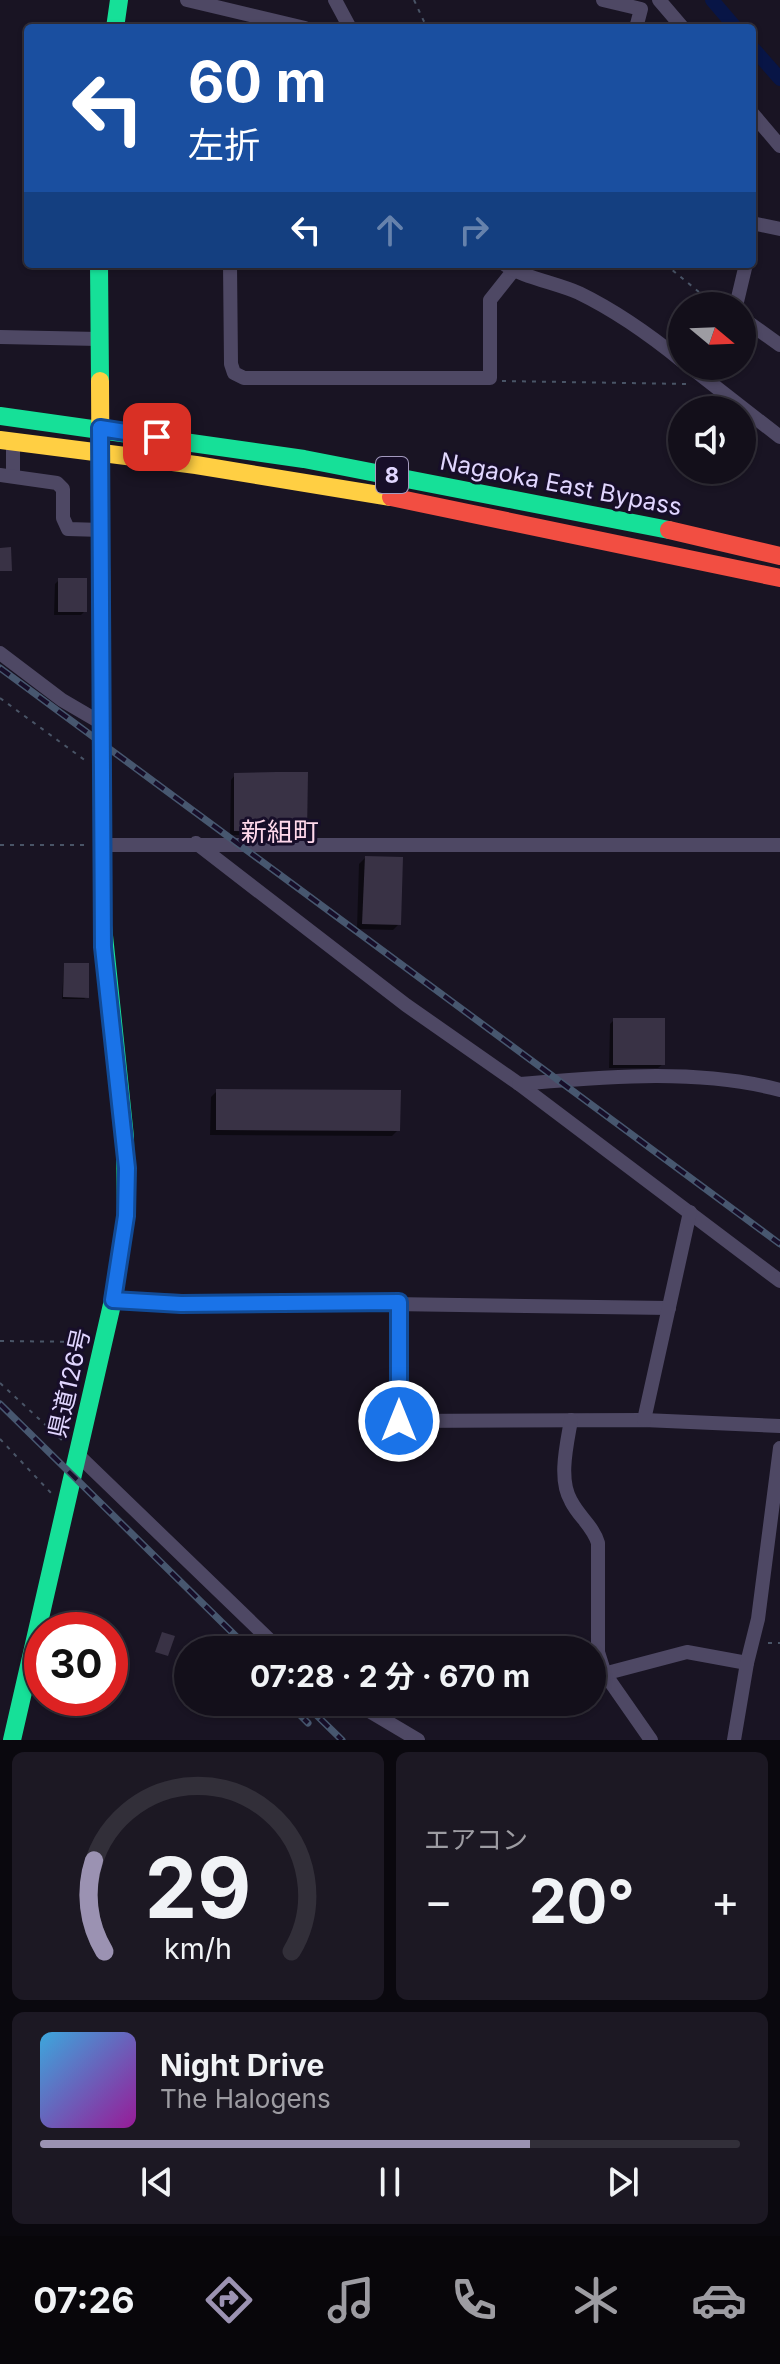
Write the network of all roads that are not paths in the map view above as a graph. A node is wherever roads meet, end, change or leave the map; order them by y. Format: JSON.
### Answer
{"nodes":[{"id":1,"x":119,"y":0,"type":"edge"},
{"id":2,"x":187,"y":0,"type":"edge"},
{"id":3,"x":335,"y":0,"type":"edge"},
{"id":4,"x":603,"y":0,"type":"edge"},
{"id":5,"x":659,"y":0,"type":"edge"},
{"id":6,"x":116,"y":24,"type":"edge"},
{"id":7,"x":288,"y":24,"type":"edge"},
{"id":8,"x":348,"y":24,"type":"edge"},
{"id":9,"x":637,"y":24,"type":"edge"},
{"id":10,"x":680,"y":24,"type":"edge"},
{"id":11,"x":756,"y":118,"type":"edge"},
{"id":12,"x":756,"y":130,"type":"edge"},
{"id":13,"x":768,"y":133,"type":"junction"},
{"id":14,"x":780,"y":146,"type":"edge"},
{"id":15,"x":756,"y":224,"type":"edge"},
{"id":16,"x":780,"y":229,"type":"edge"},
{"id":17,"x":99,"y":268,"type":"edge"},
{"id":18,"x":230,"y":268,"type":"edge"},
{"id":19,"x":507,"y":268,"type":"edge"},
{"id":20,"x":511,"y":268,"type":"edge"},
{"id":21,"x":745,"y":268,"type":"edge"},
{"id":22,"x":739,"y":292,"type":"edge"},
{"id":23,"x":756,"y":328,"type":"edge"},
{"id":24,"x":0,"y":337,"type":"edge"},
{"id":25,"x":99,"y":339,"type":"junction"},
{"id":26,"x":780,"y":345,"type":"edge"},
{"id":27,"x":668,"y":350,"type":"edge"},
{"id":28,"x":707,"y":380,"type":"edge"},
{"id":29,"x":0,"y":416,"type":"edge"},
{"id":30,"x":100,"y":428,"type":"junction"},
{"id":31,"x":780,"y":437,"type":"edge"},
{"id":32,"x":7,"y":441,"type":"edge"},
{"id":33,"x":100,"y":454,"type":"junction"},
{"id":34,"x":7,"y":475,"type":"edge"},
{"id":35,"x":102,"y":530,"type":"junction"},
{"id":36,"x":780,"y":556,"type":"edge"},
{"id":37,"x":780,"y":578,"type":"edge"},
{"id":38,"x":0,"y":653,"type":"edge"},
{"id":39,"x":103,"y":724,"type":"junction"},
{"id":40,"x":196,"y":843,"type":"junction"},
{"id":41,"x":103,"y":845,"type":"junction"},
{"id":42,"x":780,"y":845,"type":"edge"},
{"id":43,"x":519,"y":1084,"type":"junction"},
{"id":44,"x":780,"y":1090,"type":"edge"},
{"id":45,"x":690,"y":1212,"type":"junction"},
{"id":46,"x":780,"y":1281,"type":"edge"},
{"id":47,"x":113,"y":1300,"type":"junction"},
{"id":48,"x":399,"y":1302,"type":"junction"},
{"id":49,"x":669,"y":1308,"type":"junction"},
{"id":50,"x":571,"y":1420,"type":"junction"},
{"id":51,"x":644,"y":1420,"type":"junction"},
{"id":52,"x":780,"y":1426,"type":"edge"},
{"id":53,"x":780,"y":1448,"type":"edge"},
{"id":54,"x":77,"y":1454,"type":"junction"},
{"id":55,"x":266,"y":1636,"type":"edge"},
{"id":56,"x":597,"y":1636,"type":"edge"},
{"id":57,"x":747,"y":1663,"type":"junction"},
{"id":58,"x":606,"y":1673,"type":"edge"},
{"id":59,"x":606,"y":1684,"type":"edge"},
{"id":60,"x":378,"y":1716,"type":"edge"},
{"id":61,"x":12,"y":1740,"type":"edge"},
{"id":62,"x":418,"y":1740,"type":"edge"},
{"id":63,"x":651,"y":1740,"type":"edge"},
{"id":64,"x":734,"y":1740,"type":"edge"}],
"edges":[{"from":1,"to":6,"type":"main road"},
{"from":2,"to":7,"type":"street"},
{"from":3,"to":8,"type":"street"},
{"from":4,"to":9,"type":"street"},
{"from":5,"to":10,"type":"street"},
{"from":11,"to":13,"type":"street"},
{"from":12,"to":13,"type":"street"},
{"from":13,"to":14,"type":"street"},
{"from":15,"to":16,"type":"street"},
{"from":17,"to":25,"type":"main road","name":"県道126号"},
{"from":18,"to":19,"type":"street"},
{"from":20,"to":27,"type":"street"},
{"from":21,"to":22,"type":"street"},
{"from":23,"to":26,"type":"street"},
{"from":24,"to":25,"type":"street"},
{"from":25,"to":30,"type":"main road","name":"県道126号"},
{"from":28,"to":31,"type":"street"},
{"from":29,"to":30,"type":"main road","name":"Nagaoka East Bypass","number":"8"},
{"from":30,"to":33,"type":"main road","name":"県道126号"},
{"from":30,"to":36,"type":"main road","name":"Nagaoka East Bypass","number":"8"},
{"from":32,"to":33,"type":"main road","name":"Nagaoka East Bypass","number":"8"},
{"from":32,"to":34,"type":"street"},
{"from":33,"to":35,"type":"main road","name":"県道126号"},
{"from":33,"to":37,"type":"main road","name":"Nagaoka East Bypass","number":"8"},
{"from":34,"to":35,"type":"street"},
{"from":35,"to":39,"type":"main road","name":"県道126号"},
{"from":38,"to":39,"type":"street"},
{"from":39,"to":41,"type":"main road","name":"県道126号"},
{"from":40,"to":41,"type":"street"},
{"from":40,"to":42,"type":"street"},
{"from":40,"to":43,"type":"street"},
{"from":41,"to":47,"type":"main road","name":"県道126号"},
{"from":43,"to":44,"type":"street"},
{"from":43,"to":45,"type":"street"},
{"from":45,"to":46,"type":"street"},
{"from":45,"to":49,"type":"street"},
{"from":47,"to":48,"type":"street"},
{"from":47,"to":54,"type":"main road","name":"県道126号"},
{"from":48,"to":49,"type":"street"},
{"from":48,"to":50,"type":"street"},
{"from":49,"to":51,"type":"street"},
{"from":50,"to":51,"type":"street"},
{"from":50,"to":56,"type":"street"},
{"from":51,"to":52,"type":"street"},
{"from":53,"to":57,"type":"street"},
{"from":54,"to":55,"type":"street"},
{"from":54,"to":61,"type":"main road","name":"県道126号"},
{"from":57,"to":58,"type":"street"},
{"from":57,"to":64,"type":"street"},
{"from":59,"to":63,"type":"street"},
{"from":60,"to":62,"type":"street"}]}
